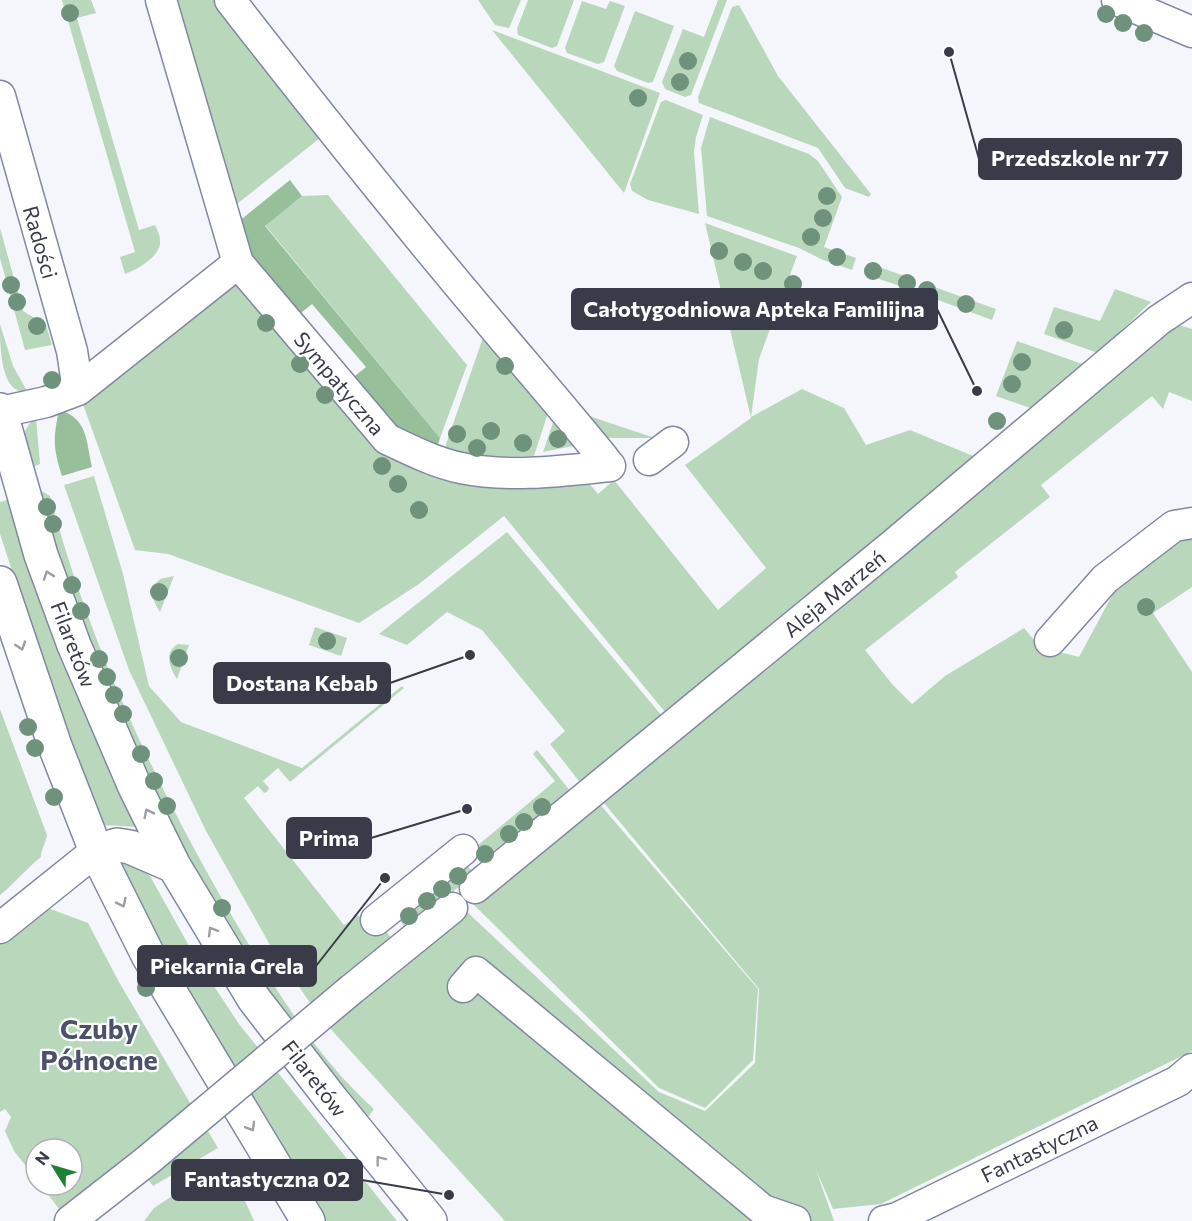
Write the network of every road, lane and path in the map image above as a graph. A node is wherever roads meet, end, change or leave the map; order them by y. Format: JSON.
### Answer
{"nodes":[{"id":1,"x":161,"y":0,"type":"edge"},
{"id":2,"x":230,"y":0,"type":"edge"},
{"id":3,"x":1118,"y":0,"type":"edge"},
{"id":4,"x":1192,"y":32,"type":"edge"},
{"id":5,"x":0,"y":96,"type":"edge"},
{"id":6,"x":238,"y":263,"type":"junction"},
{"id":7,"x":1192,"y":298,"type":"edge"},
{"id":8,"x":78,"y":390,"type":"junction"},
{"id":9,"x":0,"y":411,"type":"edge"},
{"id":10,"x":673,"y":441,"type":"dead end"},
{"id":11,"x":649,"y":460,"type":"dead end"},
{"id":12,"x":1192,"y":523,"type":"edge"},
{"id":13,"x":0,"y":583,"type":"edge"},
{"id":14,"x":1050,"y":641,"type":"dead end"},
{"id":15,"x":463,"y":850,"type":"dead end"},
{"id":16,"x":96,"y":851,"type":"junction"},
{"id":17,"x":174,"y":866,"type":"junction"},
{"id":18,"x":475,"y":888,"type":"dead end"},
{"id":19,"x":452,"y":908,"type":"dead end"},
{"id":20,"x":376,"y":920,"type":"dead end"},
{"id":21,"x":0,"y":928,"type":"edge"},
{"id":22,"x":463,"y":987,"type":"dead end"},
{"id":23,"x":1192,"y":1069,"type":"edge"},
{"id":24,"x":70,"y":1221,"type":"edge"},
{"id":25,"x":308,"y":1221,"type":"edge"},
{"id":26,"x":430,"y":1221,"type":"edge"},
{"id":27,"x":795,"y":1221,"type":"edge"},
{"id":28,"x":884,"y":1221,"type":"edge"}],
"edges":[{"from":1,"to":6,"type":"street","name":"Sympatyczna"},
{"from":2,"to":6,"type":"street","name":"Sympatyczna"},
{"from":3,"to":4,"type":"street"},
{"from":5,"to":8,"type":"street","name":"Radości"},
{"from":6,"to":8,"type":"street"},
{"from":7,"to":18,"type":"street","name":"Aleja Marzeń"},
{"from":8,"to":9,"type":"street"},
{"from":17,"to":9,"type":"main road","name":"Filaretów","one_way":true},
{"from":10,"to":11,"type":"street"},
{"from":12,"to":14,"type":"street"},
{"from":13,"to":16,"type":"main road","one_way":true},
{"from":15,"to":20,"type":"street"},
{"from":16,"to":17,"type":"main road"},
{"from":16,"to":21,"type":"street"},
{"from":16,"to":25,"type":"main road","one_way":true},
{"from":26,"to":17,"type":"main road","name":"Filaretów","one_way":true},
{"from":19,"to":24,"type":"street","bridge":true},
{"from":22,"to":27,"type":"street"},
{"from":23,"to":28,"type":"street","name":"Fantastyczna"}]}
